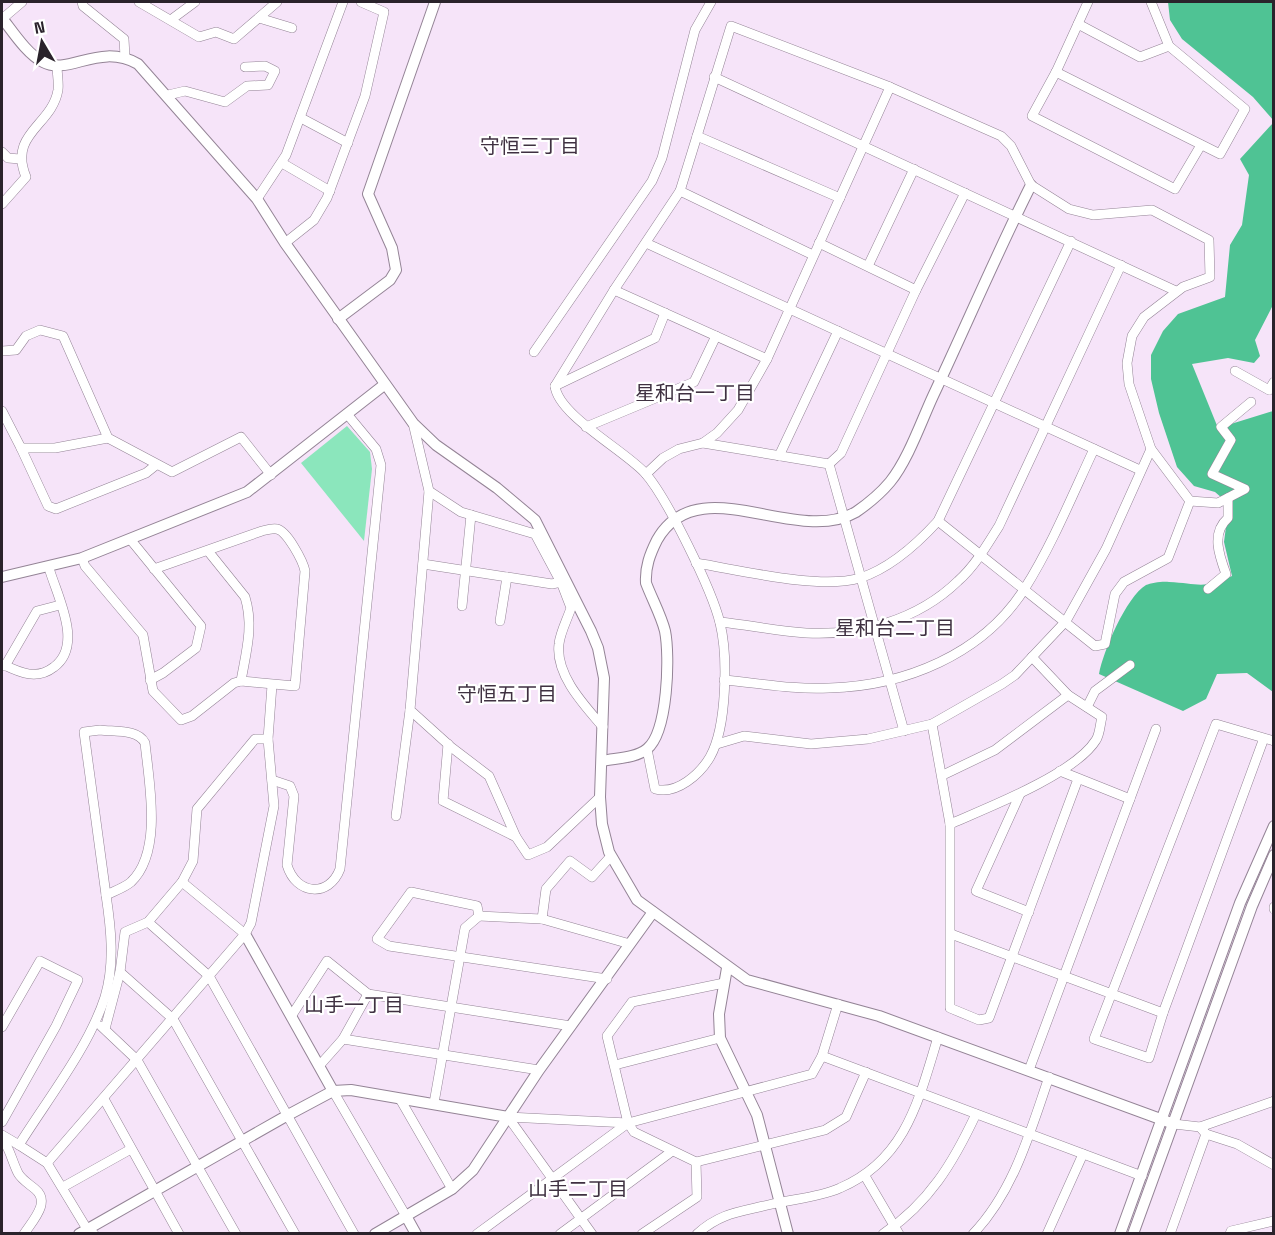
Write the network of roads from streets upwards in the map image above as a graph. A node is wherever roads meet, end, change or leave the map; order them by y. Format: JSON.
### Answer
{"nodes":[{"id":1,"x":21,"y":2,"type":"edge"},
{"id":2,"x":82,"y":2,"type":"edge"},
{"id":3,"x":139,"y":2,"type":"edge"},
{"id":4,"x":195,"y":2,"type":"edge"},
{"id":5,"x":277,"y":2,"type":"edge"},
{"id":6,"x":343,"y":2,"type":"edge"},
{"id":7,"x":361,"y":2,"type":"edge"},
{"id":8,"x":435,"y":2,"type":"edge"},
{"id":9,"x":711,"y":2,"type":"edge"},
{"id":10,"x":1088,"y":2,"type":"edge"},
{"id":11,"x":1151,"y":2,"type":"edge"},
{"id":12,"x":2,"y":18,"type":"edge"},
{"id":13,"x":259,"y":18,"type":"junction"},
{"id":14,"x":172,"y":19,"type":"junction"},
{"id":15,"x":1078,"y":24,"type":"junction"},
{"id":16,"x":292,"y":28,"type":"dead end"},
{"id":17,"x":1169,"y":46,"type":"junction"},
{"id":18,"x":125,"y":57,"type":"junction"},
{"id":19,"x":57,"y":66,"type":"junction"},
{"id":20,"x":245,"y":67,"type":"dead end"},
{"id":21,"x":1056,"y":72,"type":"junction"},
{"id":22,"x":714,"y":77,"type":"junction"},
{"id":23,"x":890,"y":87,"type":"junction"},
{"id":24,"x":168,"y":95,"type":"junction"},
{"id":25,"x":301,"y":118,"type":"junction"},
{"id":26,"x":697,"y":136,"type":"junction"},
{"id":27,"x":348,"y":143,"type":"junction"},
{"id":28,"x":863,"y":145,"type":"junction"},
{"id":29,"x":1201,"y":145,"type":"junction"},
{"id":30,"x":2,"y":152,"type":"edge"},
{"id":31,"x":20,"y":159,"type":"junction"},
{"id":32,"x":282,"y":163,"type":"junction"},
{"id":33,"x":914,"y":169,"type":"junction"},
{"id":34,"x":1031,"y":185,"type":"junction"},
{"id":35,"x":330,"y":191,"type":"junction"},
{"id":36,"x":680,"y":191,"type":"junction"},
{"id":37,"x":965,"y":193,"type":"junction"},
{"id":38,"x":840,"y":198,"type":"junction"},
{"id":39,"x":257,"y":199,"type":"junction"},
{"id":40,"x":2,"y":204,"type":"edge"},
{"id":41,"x":1016,"y":217,"type":"junction"},
{"id":42,"x":1071,"y":241,"type":"junction"},
{"id":43,"x":285,"y":243,"type":"junction"},
{"id":44,"x":646,"y":243,"type":"junction"},
{"id":45,"x":819,"y":243,"type":"junction"},
{"id":46,"x":813,"y":255,"type":"junction"},
{"id":47,"x":1121,"y":265,"type":"junction"},
{"id":48,"x":868,"y":266,"type":"junction"},
{"id":49,"x":614,"y":290,"type":"junction"},
{"id":50,"x":916,"y":290,"type":"junction"},
{"id":51,"x":1176,"y":291,"type":"junction"},
{"id":52,"x":789,"y":309,"type":"junction"},
{"id":53,"x":665,"y":313,"type":"junction"},
{"id":54,"x":338,"y":319,"type":"junction"},
{"id":55,"x":838,"y":331,"type":"junction"},
{"id":56,"x":716,"y":336,"type":"junction"},
{"id":57,"x":2,"y":351,"type":"edge"},
{"id":58,"x":534,"y":352,"type":"dead end"},
{"id":59,"x":888,"y":355,"type":"junction"},
{"id":60,"x":767,"y":359,"type":"junction"},
{"id":61,"x":1235,"y":371,"type":"dead end"},
{"id":62,"x":941,"y":379,"type":"junction"},
{"id":63,"x":384,"y":385,"type":"junction"},
{"id":64,"x":555,"y":386,"type":"junction"},
{"id":65,"x":1272,"y":388,"type":"edge"},
{"id":66,"x":1251,"y":402,"type":"dead end"},
{"id":67,"x":995,"y":404,"type":"junction"},
{"id":68,"x":2,"y":411,"type":"edge"},
{"id":69,"x":348,"y":414,"type":"junction"},
{"id":70,"x":413,"y":423,"type":"junction"},
{"id":71,"x":1045,"y":426,"type":"junction"},
{"id":72,"x":586,"y":427,"type":"junction"},
{"id":73,"x":108,"y":438,"type":"junction"},
{"id":74,"x":703,"y":443,"type":"junction"},
{"id":75,"x":21,"y":448,"type":"junction"},
{"id":76,"x":1094,"y":449,"type":"junction"},
{"id":77,"x":1151,"y":449,"type":"junction"},
{"id":78,"x":779,"y":456,"type":"junction"},
{"id":79,"x":829,"y":464,"type":"junction"},
{"id":80,"x":156,"y":465,"type":"junction"},
{"id":81,"x":1140,"y":470,"type":"junction"},
{"id":82,"x":646,"y":474,"type":"junction"},
{"id":83,"x":271,"y":475,"type":"junction"},
{"id":84,"x":429,"y":491,"type":"junction"},
{"id":85,"x":1228,"y":498,"type":"junction"},
{"id":86,"x":1190,"y":501,"type":"junction"},
{"id":87,"x":471,"y":515,"type":"junction"},
{"id":88,"x":844,"y":518,"type":"junction"},
{"id":89,"x":673,"y":520,"type":"junction"},
{"id":90,"x":938,"y":521,"type":"junction"},
{"id":91,"x":130,"y":539,"type":"junction"},
{"id":92,"x":208,"y":551,"type":"junction"},
{"id":93,"x":981,"y":554,"type":"junction"},
{"id":94,"x":82,"y":558,"type":"junction"},
{"id":95,"x":696,"y":563,"type":"junction"},
{"id":96,"x":423,"y":564,"type":"junction"},
{"id":97,"x":49,"y":568,"type":"junction"},
{"id":98,"x":154,"y":569,"type":"junction"},
{"id":99,"x":467,"y":571,"type":"junction"},
{"id":100,"x":2,"y":577,"type":"edge"},
{"id":101,"x":507,"y":577,"type":"junction"},
{"id":102,"x":861,"y":578,"type":"junction"},
{"id":103,"x":561,"y":582,"type":"junction"},
{"id":104,"x":1024,"y":589,"type":"junction"},
{"id":105,"x":1208,"y":589,"type":"dead end"},
{"id":106,"x":60,"y":605,"type":"junction"},
{"id":107,"x":462,"y":606,"type":"dead end"},
{"id":108,"x":500,"y":621,"type":"dead end"},
{"id":109,"x":1066,"y":621,"type":"junction"},
{"id":110,"x":720,"y":622,"type":"junction"},
{"id":111,"x":875,"y":627,"type":"junction"},
{"id":112,"x":1032,"y":657,"type":"junction"},
{"id":113,"x":3,"y":665,"type":"edge"},
{"id":114,"x":1130,"y":665,"type":"dead end"},
{"id":115,"x":150,"y":680,"type":"junction"},
{"id":116,"x":724,"y":680,"type":"junction"},
{"id":117,"x":241,"y":681,"type":"junction"},
{"id":118,"x":890,"y":681,"type":"junction"},
{"id":119,"x":272,"y":684,"type":"junction"},
{"id":120,"x":1068,"y":695,"type":"junction"},
{"id":121,"x":1087,"y":707,"type":"junction"},
{"id":122,"x":410,"y":710,"type":"junction"},
{"id":123,"x":932,"y":724,"type":"junction"},
{"id":124,"x":603,"y":727,"type":"junction"},
{"id":125,"x":1156,"y":729,"type":"dead end"},
{"id":126,"x":904,"y":730,"type":"junction"},
{"id":127,"x":268,"y":739,"type":"junction"},
{"id":128,"x":1269,"y":740,"type":"edge"},
{"id":129,"x":448,"y":744,"type":"junction"},
{"id":130,"x":717,"y":744,"type":"junction"},
{"id":131,"x":647,"y":749,"type":"junction"},
{"id":132,"x":602,"y":761,"type":"junction"},
{"id":133,"x":1060,"y":771,"type":"junction"},
{"id":134,"x":943,"y":775,"type":"junction"},
{"id":135,"x":1078,"y":779,"type":"junction"},
{"id":136,"x":272,"y":780,"type":"junction"},
{"id":137,"x":1020,"y":794,"type":"junction"},
{"id":138,"x":600,"y":797,"type":"junction"},
{"id":139,"x":1130,"y":799,"type":"junction"},
{"id":140,"x":396,"y":816,"type":"dead end"},
{"id":141,"x":950,"y":824,"type":"junction"},
{"id":142,"x":1274,"y":826,"type":"edge"},
{"id":143,"x":516,"y":837,"type":"junction"},
{"id":144,"x":1274,"y":855,"type":"edge"},
{"id":145,"x":611,"y":856,"type":"junction"},
{"id":146,"x":182,"y":882,"type":"junction"},
{"id":147,"x":106,"y":895,"type":"junction"},
{"id":148,"x":652,"y":912,"type":"junction"},
{"id":149,"x":1029,"y":912,"type":"junction"},
{"id":150,"x":479,"y":916,"type":"junction"},
{"id":151,"x":542,"y":919,"type":"junction"},
{"id":152,"x":148,"y":922,"type":"junction"},
{"id":153,"x":245,"y":934,"type":"junction"},
{"id":154,"x":951,"y":934,"type":"junction"},
{"id":155,"x":630,"y":944,"type":"junction"},
{"id":156,"x":459,"y":956,"type":"junction"},
{"id":157,"x":1012,"y":958,"type":"junction"},
{"id":158,"x":726,"y":968,"type":"junction"},
{"id":159,"x":120,"y":972,"type":"junction"},
{"id":160,"x":209,"y":976,"type":"junction"},
{"id":161,"x":1063,"y":977,"type":"junction"},
{"id":162,"x":607,"y":979,"type":"junction"},
{"id":163,"x":724,"y":983,"type":"junction"},
{"id":164,"x":368,"y":994,"type":"junction"},
{"id":165,"x":1110,"y":995,"type":"junction"},
{"id":166,"x":838,"y":1004,"type":"junction"},
{"id":167,"x":450,"y":1005,"type":"junction"},
{"id":168,"x":1162,"y":1013,"type":"junction"},
{"id":169,"x":292,"y":1015,"type":"junction"},
{"id":170,"x":95,"y":1019,"type":"junction"},
{"id":171,"x":173,"y":1019,"type":"junction"},
{"id":172,"x":571,"y":1026,"type":"junction"},
{"id":173,"x":2,"y":1027,"type":"edge"},
{"id":174,"x":105,"y":1029,"type":"junction"},
{"id":175,"x":938,"y":1037,"type":"junction"},
{"id":176,"x":720,"y":1038,"type":"junction"},
{"id":177,"x":343,"y":1039,"type":"junction"},
{"id":178,"x":442,"y":1055,"type":"junction"},
{"id":179,"x":822,"y":1056,"type":"junction"},
{"id":180,"x":138,"y":1060,"type":"junction"},
{"id":181,"x":615,"y":1065,"type":"junction"},
{"id":182,"x":319,"y":1066,"type":"junction"},
{"id":183,"x":539,"y":1070,"type":"junction"},
{"id":184,"x":1029,"y":1070,"type":"junction"},
{"id":185,"x":866,"y":1072,"type":"junction"},
{"id":186,"x":1048,"y":1077,"type":"junction"},
{"id":187,"x":333,"y":1091,"type":"junction"},
{"id":188,"x":744,"y":1091,"type":"junction"},
{"id":189,"x":920,"y":1093,"type":"junction"},
{"id":190,"x":104,"y":1099,"type":"junction"},
{"id":191,"x":400,"y":1099,"type":"junction"},
{"id":192,"x":1274,"y":1101,"type":"edge"},
{"id":193,"x":434,"y":1103,"type":"junction"},
{"id":194,"x":976,"y":1114,"type":"junction"},
{"id":195,"x":288,"y":1115,"type":"junction"},
{"id":196,"x":508,"y":1117,"type":"junction"},
{"id":197,"x":1163,"y":1120,"type":"junction"},
{"id":198,"x":2,"y":1122,"type":"edge"},
{"id":199,"x":628,"y":1123,"type":"junction"},
{"id":200,"x":1174,"y":1124,"type":"junction"},
{"id":201,"x":1203,"y":1130,"type":"junction"},
{"id":202,"x":1030,"y":1132,"type":"junction"},
{"id":203,"x":2,"y":1137,"type":"edge"},
{"id":204,"x":242,"y":1139,"type":"junction"},
{"id":205,"x":766,"y":1144,"type":"junction"},
{"id":206,"x":19,"y":1145,"type":"junction"},
{"id":207,"x":131,"y":1149,"type":"junction"},
{"id":208,"x":671,"y":1152,"type":"junction"},
{"id":209,"x":1083,"y":1154,"type":"junction"},
{"id":210,"x":696,"y":1162,"type":"junction"},
{"id":211,"x":47,"y":1164,"type":"junction"},
{"id":212,"x":197,"y":1165,"type":"junction"},
{"id":213,"x":1274,"y":1165,"type":"edge"},
{"id":214,"x":865,"y":1176,"type":"junction"},
{"id":215,"x":1142,"y":1176,"type":"junction"},
{"id":216,"x":553,"y":1179,"type":"junction"},
{"id":217,"x":63,"y":1187,"type":"junction"},
{"id":218,"x":452,"y":1189,"type":"junction"},
{"id":219,"x":155,"y":1190,"type":"junction"},
{"id":220,"x":780,"y":1202,"type":"junction"},
{"id":221,"x":406,"y":1216,"type":"junction"},
{"id":222,"x":581,"y":1219,"type":"junction"},
{"id":223,"x":1274,"y":1221,"type":"edge"},
{"id":224,"x":896,"y":1230,"type":"edge"},
{"id":225,"x":87,"y":1232,"type":"edge"},
{"id":226,"x":24,"y":1233,"type":"edge"},
{"id":227,"x":179,"y":1233,"type":"edge"},
{"id":228,"x":236,"y":1233,"type":"edge"},
{"id":229,"x":296,"y":1233,"type":"edge"},
{"id":230,"x":354,"y":1233,"type":"edge"},
{"id":231,"x":375,"y":1233,"type":"edge"},
{"id":232,"x":416,"y":1233,"type":"edge"},
{"id":233,"x":477,"y":1233,"type":"edge"},
{"id":234,"x":560,"y":1233,"type":"edge"},
{"id":235,"x":592,"y":1233,"type":"edge"},
{"id":236,"x":642,"y":1233,"type":"edge"},
{"id":237,"x":697,"y":1233,"type":"edge"},
{"id":238,"x":788,"y":1233,"type":"edge"},
{"id":239,"x":883,"y":1233,"type":"edge"},
{"id":240,"x":973,"y":1233,"type":"edge"},
{"id":241,"x":1047,"y":1233,"type":"edge"},
{"id":242,"x":1120,"y":1233,"type":"edge"},
{"id":243,"x":1133,"y":1233,"type":"edge"},
{"id":244,"x":1170,"y":1233,"type":"edge"},
{"id":245,"x":1230,"y":1233,"type":"edge"}],
"edges":[{"from":1,"to":12,"type":"street"},
{"from":2,"to":18,"type":"street"},
{"from":3,"to":14,"type":"street"},
{"from":4,"to":14,"type":"street"},
{"from":5,"to":13,"type":"street"},
{"from":6,"to":25,"type":"street"},
{"from":7,"to":27,"type":"street"},
{"from":8,"to":54,"type":"street"},
{"from":9,"to":58,"type":"street"},
{"from":10,"to":15,"type":"street"},
{"from":11,"to":17,"type":"street"},
{"from":12,"to":19,"type":"street"},
{"from":13,"to":14,"type":"street"},
{"from":13,"to":16,"type":"street"},
{"from":15,"to":17,"type":"street"},
{"from":15,"to":21,"type":"street"},
{"from":17,"to":29,"type":"street"},
{"from":18,"to":19,"type":"street"},
{"from":18,"to":24,"type":"street"},
{"from":19,"to":31,"type":"street"},
{"from":20,"to":24,"type":"street"},
{"from":21,"to":29,"type":"street"},
{"from":21,"to":29,"type":"street"},
{"from":22,"to":23,"type":"street"},
{"from":22,"to":26,"type":"street"},
{"from":22,"to":28,"type":"street"},
{"from":23,"to":28,"type":"street"},
{"from":23,"to":34,"type":"street"},
{"from":24,"to":39,"type":"street"},
{"from":25,"to":27,"type":"street"},
{"from":25,"to":32,"type":"street"},
{"from":26,"to":36,"type":"street"},
{"from":26,"to":38,"type":"street"},
{"from":27,"to":35,"type":"street"},
{"from":28,"to":33,"type":"street"},
{"from":28,"to":38,"type":"street"},
{"from":30,"to":31,"type":"street"},
{"from":31,"to":40,"type":"street"},
{"from":32,"to":35,"type":"street"},
{"from":32,"to":39,"type":"street"},
{"from":33,"to":37,"type":"street"},
{"from":33,"to":48,"type":"street"},
{"from":34,"to":41,"type":"street"},
{"from":34,"to":51,"type":"street"},
{"from":35,"to":43,"type":"street"},
{"from":36,"to":44,"type":"street"},
{"from":36,"to":46,"type":"street"},
{"from":37,"to":41,"type":"street"},
{"from":37,"to":50,"type":"street"},
{"from":38,"to":45,"type":"street"},
{"from":39,"to":43,"type":"street"},
{"from":41,"to":42,"type":"street"},
{"from":41,"to":62,"type":"street"},
{"from":42,"to":47,"type":"street"},
{"from":42,"to":67,"type":"street"},
{"from":43,"to":54,"type":"street"},
{"from":44,"to":49,"type":"street"},
{"from":44,"to":52,"type":"street"},
{"from":45,"to":46,"type":"street"},
{"from":45,"to":48,"type":"street"},
{"from":46,"to":52,"type":"street"},
{"from":47,"to":51,"type":"street"},
{"from":47,"to":71,"type":"street"},
{"from":48,"to":50,"type":"street"},
{"from":49,"to":53,"type":"street"},
{"from":49,"to":64,"type":"street"},
{"from":50,"to":59,"type":"street"},
{"from":51,"to":77,"type":"street"},
{"from":52,"to":55,"type":"street"},
{"from":52,"to":60,"type":"street"},
{"from":53,"to":56,"type":"street"},
{"from":53,"to":64,"type":"street"},
{"from":54,"to":63,"type":"street"},
{"from":55,"to":59,"type":"street"},
{"from":55,"to":78,"type":"street"},
{"from":56,"to":60,"type":"street"},
{"from":56,"to":72,"type":"street"},
{"from":57,"to":73,"type":"street"},
{"from":59,"to":62,"type":"street"},
{"from":59,"to":79,"type":"street"},
{"from":60,"to":74,"type":"street"},
{"from":61,"to":65,"type":"street"},
{"from":62,"to":67,"type":"street"},
{"from":62,"to":88,"type":"street"},
{"from":63,"to":69,"type":"street"},
{"from":63,"to":70,"type":"street"},
{"from":64,"to":72,"type":"street"},
{"from":66,"to":85,"type":"street"},
{"from":67,"to":71,"type":"street"},
{"from":67,"to":90,"type":"street"},
{"from":68,"to":75,"type":"street"},
{"from":69,"to":83,"type":"street"},
{"from":69,"to":136,"type":"street"},
{"from":70,"to":84,"type":"street"},
{"from":70,"to":124,"type":"street"},
{"from":71,"to":76,"type":"street"},
{"from":71,"to":93,"type":"street"},
{"from":72,"to":82,"type":"street"},
{"from":73,"to":75,"type":"street"},
{"from":73,"to":80,"type":"street"},
{"from":74,"to":78,"type":"street"},
{"from":74,"to":82,"type":"street"},
{"from":75,"to":80,"type":"street"},
{"from":76,"to":81,"type":"street"},
{"from":76,"to":104,"type":"street"},
{"from":77,"to":81,"type":"street"},
{"from":77,"to":86,"type":"street"},
{"from":78,"to":79,"type":"street"},
{"from":79,"to":88,"type":"street"},
{"from":80,"to":83,"type":"street"},
{"from":81,"to":109,"type":"street"},
{"from":82,"to":89,"type":"street"},
{"from":83,"to":91,"type":"street"},
{"from":84,"to":87,"type":"street"},
{"from":84,"to":96,"type":"street"},
{"from":85,"to":86,"type":"street"},
{"from":85,"to":105,"type":"street"},
{"from":86,"to":109,"type":"street"},
{"from":87,"to":99,"type":"street"},
{"from":87,"to":103,"type":"street"},
{"from":88,"to":89,"type":"street"},
{"from":88,"to":102,"type":"street"},
{"from":89,"to":95,"type":"street"},
{"from":89,"to":131,"type":"street"},
{"from":90,"to":93,"type":"street"},
{"from":90,"to":102,"type":"street"},
{"from":91,"to":94,"type":"street"},
{"from":91,"to":98,"type":"street"},
{"from":92,"to":98,"type":"street"},
{"from":92,"to":117,"type":"street"},
{"from":92,"to":119,"type":"street"},
{"from":93,"to":104,"type":"street"},
{"from":93,"to":111,"type":"street"},
{"from":94,"to":97,"type":"street"},
{"from":94,"to":115,"type":"street"},
{"from":95,"to":102,"type":"street"},
{"from":95,"to":110,"type":"street"},
{"from":96,"to":99,"type":"street"},
{"from":96,"to":122,"type":"street"},
{"from":97,"to":100,"type":"street"},
{"from":97,"to":106,"type":"street"},
{"from":98,"to":115,"type":"street"},
{"from":99,"to":101,"type":"street"},
{"from":99,"to":107,"type":"street"},
{"from":101,"to":103,"type":"street"},
{"from":101,"to":108,"type":"street"},
{"from":102,"to":111,"type":"street"},
{"from":103,"to":124,"type":"street"},
{"from":104,"to":109,"type":"street"},
{"from":104,"to":118,"type":"street"},
{"from":106,"to":113,"type":"street"},
{"from":106,"to":113,"type":"street"},
{"from":109,"to":112,"type":"street"},
{"from":110,"to":111,"type":"street"},
{"from":110,"to":116,"type":"street"},
{"from":111,"to":118,"type":"street"},
{"from":112,"to":120,"type":"street"},
{"from":112,"to":123,"type":"street"},
{"from":114,"to":121,"type":"street"},
{"from":115,"to":117,"type":"street"},
{"from":116,"to":118,"type":"street"},
{"from":116,"to":130,"type":"street"},
{"from":117,"to":119,"type":"street"},
{"from":118,"to":126,"type":"street"},
{"from":119,"to":127,"type":"street"},
{"from":120,"to":121,"type":"street"},
{"from":120,"to":134,"type":"street"},
{"from":121,"to":133,"type":"street"},
{"from":122,"to":129,"type":"street"},
{"from":122,"to":140,"type":"street"},
{"from":123,"to":126,"type":"street"},
{"from":123,"to":134,"type":"street"},
{"from":124,"to":132,"type":"street"},
{"from":125,"to":139,"type":"street"},
{"from":126,"to":130,"type":"street"},
{"from":127,"to":136,"type":"street"},
{"from":127,"to":146,"type":"street"},
{"from":128,"to":165,"type":"street"},
{"from":128,"to":168,"type":"street"},
{"from":129,"to":143,"type":"street"},
{"from":129,"to":143,"type":"street"},
{"from":130,"to":131,"type":"street"},
{"from":131,"to":132,"type":"street"},
{"from":132,"to":138,"type":"street"},
{"from":133,"to":135,"type":"street"},
{"from":133,"to":137,"type":"street"},
{"from":134,"to":141,"type":"street"},
{"from":135,"to":139,"type":"street"},
{"from":135,"to":149,"type":"street"},
{"from":136,"to":153,"type":"street"},
{"from":137,"to":141,"type":"street"},
{"from":137,"to":149,"type":"street"},
{"from":138,"to":143,"type":"street"},
{"from":138,"to":145,"type":"street"},
{"from":139,"to":161,"type":"street"},
{"from":141,"to":154,"type":"street"},
{"from":142,"to":197,"type":"street"},
{"from":144,"to":200,"type":"street"},
{"from":145,"to":148,"type":"street"},
{"from":145,"to":151,"type":"street"},
{"from":146,"to":152,"type":"street"},
{"from":146,"to":153,"type":"street"},
{"from":147,"to":147,"type":"street"},
{"from":147,"to":170,"type":"street"},
{"from":148,"to":155,"type":"street"},
{"from":148,"to":158,"type":"street"},
{"from":149,"to":157,"type":"street"},
{"from":150,"to":151,"type":"street"},
{"from":150,"to":156,"type":"street"},
{"from":150,"to":156,"type":"street"},
{"from":151,"to":155,"type":"street"},
{"from":152,"to":159,"type":"street"},
{"from":152,"to":160,"type":"street"},
{"from":153,"to":160,"type":"street"},
{"from":153,"to":169,"type":"street"},
{"from":154,"to":157,"type":"street"},
{"from":154,"to":157,"type":"street"},
{"from":155,"to":162,"type":"street"},
{"from":156,"to":162,"type":"street"},
{"from":156,"to":167,"type":"street"},
{"from":157,"to":161,"type":"street"},
{"from":158,"to":163,"type":"street"},
{"from":158,"to":166,"type":"street"},
{"from":159,"to":171,"type":"street"},
{"from":159,"to":174,"type":"street"},
{"from":160,"to":171,"type":"street"},
{"from":160,"to":195,"type":"street"},
{"from":161,"to":165,"type":"street"},
{"from":161,"to":184,"type":"street"},
{"from":162,"to":172,"type":"street"},
{"from":163,"to":176,"type":"street"},
{"from":163,"to":181,"type":"street"},
{"from":164,"to":167,"type":"street"},
{"from":164,"to":169,"type":"street"},
{"from":164,"to":177,"type":"street"},
{"from":165,"to":168,"type":"street"},
{"from":165,"to":168,"type":"street"},
{"from":166,"to":175,"type":"street"},
{"from":166,"to":179,"type":"street"},
{"from":167,"to":172,"type":"street"},
{"from":167,"to":178,"type":"street"},
{"from":169,"to":182,"type":"street"},
{"from":170,"to":174,"type":"street"},
{"from":170,"to":206,"type":"street"},
{"from":171,"to":180,"type":"street"},
{"from":171,"to":204,"type":"street"},
{"from":172,"to":183,"type":"street"},
{"from":173,"to":198,"type":"street"},
{"from":174,"to":180,"type":"street"},
{"from":175,"to":184,"type":"street"},
{"from":175,"to":189,"type":"street"},
{"from":176,"to":181,"type":"street"},
{"from":176,"to":188,"type":"street"},
{"from":177,"to":178,"type":"street"},
{"from":177,"to":182,"type":"street"},
{"from":178,"to":183,"type":"street"},
{"from":178,"to":193,"type":"street"},
{"from":179,"to":185,"type":"street"},
{"from":179,"to":188,"type":"street"},
{"from":180,"to":190,"type":"street"},
{"from":180,"to":212,"type":"street"},
{"from":181,"to":199,"type":"street"},
{"from":182,"to":187,"type":"street"},
{"from":183,"to":196,"type":"street"},
{"from":184,"to":186,"type":"street"},
{"from":185,"to":189,"type":"street"},
{"from":185,"to":205,"type":"street"},
{"from":186,"to":197,"type":"street"},
{"from":186,"to":202,"type":"street"},
{"from":187,"to":191,"type":"street"},
{"from":187,"to":195,"type":"street"},
{"from":187,"to":221,"type":"street"},
{"from":188,"to":199,"type":"street"},
{"from":188,"to":205,"type":"street"},
{"from":189,"to":194,"type":"street"},
{"from":189,"to":214,"type":"street"},
{"from":190,"to":207,"type":"street"},
{"from":190,"to":211,"type":"street"},
{"from":191,"to":193,"type":"street"},
{"from":191,"to":218,"type":"street"},
{"from":192,"to":201,"type":"street"},
{"from":193,"to":196,"type":"street"},
{"from":194,"to":202,"type":"street"},
{"from":194,"to":224,"type":"street"},
{"from":195,"to":204,"type":"street"},
{"from":195,"to":230,"type":"street"},
{"from":196,"to":199,"type":"street"},
{"from":196,"to":216,"type":"street"},
{"from":196,"to":218,"type":"street"},
{"from":197,"to":200,"type":"street"},
{"from":197,"to":215,"type":"street"},
{"from":199,"to":208,"type":"street"},
{"from":199,"to":216,"type":"street"},
{"from":200,"to":201,"type":"street"},
{"from":200,"to":243,"type":"street"},
{"from":201,"to":213,"type":"street"},
{"from":201,"to":244,"type":"street"},
{"from":202,"to":209,"type":"street"},
{"from":202,"to":240,"type":"street"},
{"from":203,"to":206,"type":"street"},
{"from":203,"to":226,"type":"street"},
{"from":204,"to":212,"type":"street"},
{"from":204,"to":229,"type":"street"},
{"from":205,"to":210,"type":"street"},
{"from":205,"to":220,"type":"street"},
{"from":206,"to":211,"type":"street"},
{"from":207,"to":217,"type":"street"},
{"from":207,"to":219,"type":"street"},
{"from":208,"to":210,"type":"street"},
{"from":208,"to":222,"type":"street"},
{"from":209,"to":215,"type":"street"},
{"from":209,"to":241,"type":"street"},
{"from":210,"to":236,"type":"street"},
{"from":211,"to":217,"type":"street"},
{"from":212,"to":219,"type":"street"},
{"from":212,"to":228,"type":"street"},
{"from":214,"to":220,"type":"street"},
{"from":214,"to":224,"type":"street"},
{"from":215,"to":242,"type":"street"},
{"from":216,"to":222,"type":"street"},
{"from":216,"to":233,"type":"street"},
{"from":217,"to":225,"type":"street"},
{"from":218,"to":221,"type":"street"},
{"from":219,"to":225,"type":"street"},
{"from":219,"to":227,"type":"street"},
{"from":220,"to":237,"type":"street"},
{"from":220,"to":238,"type":"street"},
{"from":221,"to":231,"type":"street"},
{"from":221,"to":232,"type":"street"},
{"from":222,"to":234,"type":"street"},
{"from":222,"to":235,"type":"street"},
{"from":223,"to":245,"type":"street"},
{"from":224,"to":239,"type":"street"}]}
